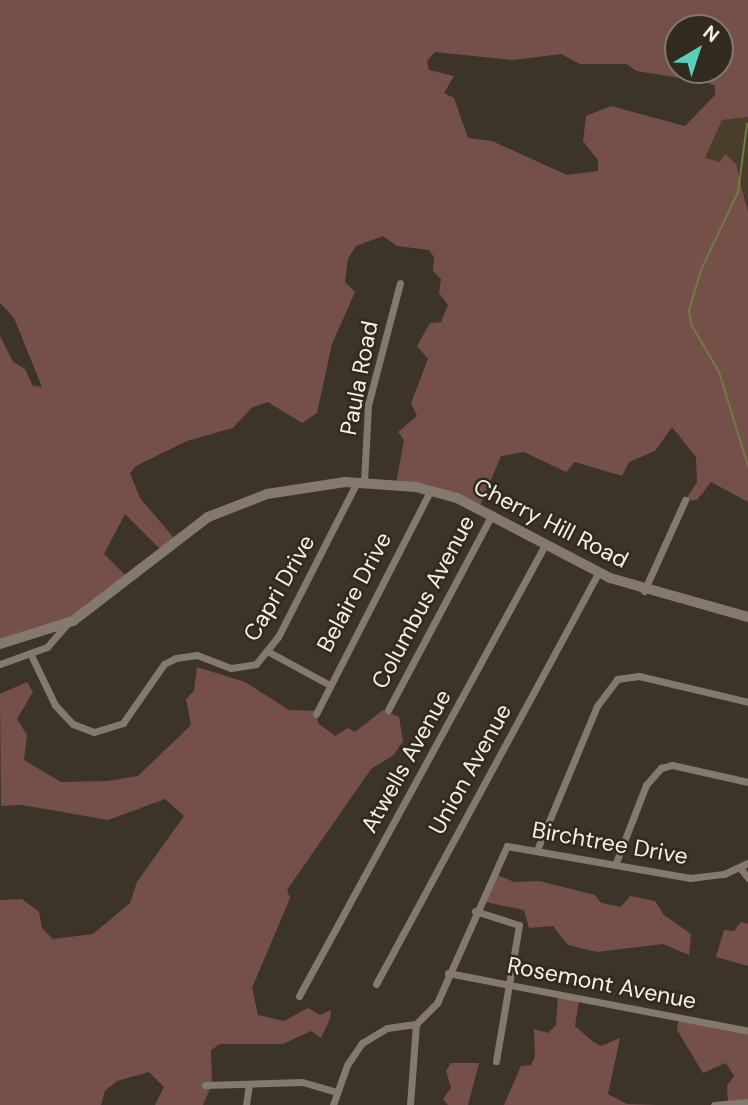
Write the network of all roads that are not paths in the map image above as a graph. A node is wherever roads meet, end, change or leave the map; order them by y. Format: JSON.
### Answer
{"nodes":[{"id":1,"x":400,"y":283,"type":"dead end"},
{"id":2,"x":361,"y":482,"type":"junction"},
{"id":3,"x":430,"y":491,"type":"junction"},
{"id":4,"x":685,"y":500,"type":"dead end"},
{"id":5,"x":492,"y":513,"type":"junction"},
{"id":6,"x":546,"y":543,"type":"junction"},
{"id":7,"x":598,"y":573,"type":"junction"},
{"id":8,"x":644,"y":591,"type":"junction"},
{"id":9,"x":747,"y":616,"type":"edge"},
{"id":10,"x":68,"y":624,"type":"junction"},
{"id":11,"x":0,"y":644,"type":"edge"},
{"id":12,"x":269,"y":652,"type":"junction"},
{"id":13,"x":31,"y":655,"type":"junction"},
{"id":14,"x":0,"y":664,"type":"edge"},
{"id":15,"x":328,"y":684,"type":"junction"},
{"id":16,"x":748,"y":702,"type":"edge"},
{"id":17,"x":388,"y":710,"type":"dead end"},
{"id":18,"x":316,"y":714,"type":"dead end"},
{"id":19,"x":748,"y":782,"type":"edge"},
{"id":20,"x":537,"y":850,"type":"junction"},
{"id":21,"x":748,"y":863,"type":"edge"},
{"id":22,"x":615,"y":865,"type":"junction"},
{"id":23,"x":740,"y":868,"type":"junction"},
{"id":24,"x":748,"y":878,"type":"edge"},
{"id":25,"x":475,"y":911,"type":"junction"},
{"id":26,"x":449,"y":973,"type":"junction"},
{"id":27,"x":376,"y":984,"type":"dead end"},
{"id":28,"x":511,"y":986,"type":"junction"},
{"id":29,"x":299,"y":996,"type":"dead end"},
{"id":30,"x":416,"y":1024,"type":"junction"},
{"id":31,"x":748,"y":1031,"type":"edge"},
{"id":32,"x":496,"y":1060,"type":"dead end"},
{"id":33,"x":205,"y":1084,"type":"dead end"},
{"id":34,"x":249,"y":1084,"type":"junction"},
{"id":35,"x":337,"y":1092,"type":"junction"},
{"id":36,"x":748,"y":1102,"type":"edge"},
{"id":37,"x":246,"y":1105,"type":"edge"},
{"id":38,"x":333,"y":1105,"type":"edge"},
{"id":39,"x":410,"y":1105,"type":"edge"},
{"id":40,"x":714,"y":1105,"type":"edge"}],
"edges":[{"from":1,"to":2,"type":"street","name":"Paula Road"},
{"from":2,"to":3,"type":"main road","name":"Cherry Hill Road"},
{"from":2,"to":10,"type":"main road","name":"Cherry Hill Road"},
{"from":2,"to":12,"type":"street","name":"Capri Drive"},
{"from":3,"to":5,"type":"main road","name":"Cherry Hill Road"},
{"from":3,"to":15,"type":"street","name":"Belaire Drive"},
{"from":4,"to":8,"type":"street"},
{"from":5,"to":6,"type":"main road","name":"Cherry Hill Road"},
{"from":5,"to":17,"type":"street","name":"Columbus Avenue"},
{"from":6,"to":7,"type":"main road","name":"Cherry Hill Road"},
{"from":6,"to":29,"type":"street","name":"Atwells Avenue"},
{"from":7,"to":8,"type":"main road","name":"Cherry Hill Road"},
{"from":7,"to":27,"type":"street","name":"Union Avenue"},
{"from":8,"to":9,"type":"main road","name":"Cherry Hill Road"},
{"from":10,"to":11,"type":"main road","name":"Cherry Hill Road"},
{"from":10,"to":13,"type":"street"},
{"from":12,"to":13,"type":"street","name":"Capri Drive"},
{"from":12,"to":15,"type":"street"},
{"from":13,"to":14,"type":"street"},
{"from":15,"to":18,"type":"street","name":"Belaire Drive"},
{"from":16,"to":20,"type":"street"},
{"from":19,"to":22,"type":"street"},
{"from":20,"to":22,"type":"street","name":"Birchtree Drive"},
{"from":20,"to":25,"type":"street","name":"Birchtree Drive"},
{"from":21,"to":23,"type":"street","name":"Birchtree Drive"},
{"from":22,"to":23,"type":"street","name":"Birchtree Drive"},
{"from":23,"to":24,"type":"street"},
{"from":25,"to":26,"type":"street"},
{"from":25,"to":28,"type":"street"},
{"from":26,"to":28,"type":"street","name":"Rosemont Avenue"},
{"from":26,"to":30,"type":"street"},
{"from":28,"to":31,"type":"street","name":"Rosemont Avenue"},
{"from":28,"to":32,"type":"street"},
{"from":30,"to":35,"type":"street"},
{"from":30,"to":39,"type":"street"},
{"from":33,"to":34,"type":"street"},
{"from":34,"to":35,"type":"street"},
{"from":34,"to":37,"type":"street"},
{"from":35,"to":38,"type":"street"},
{"from":36,"to":40,"type":"street"}]}
